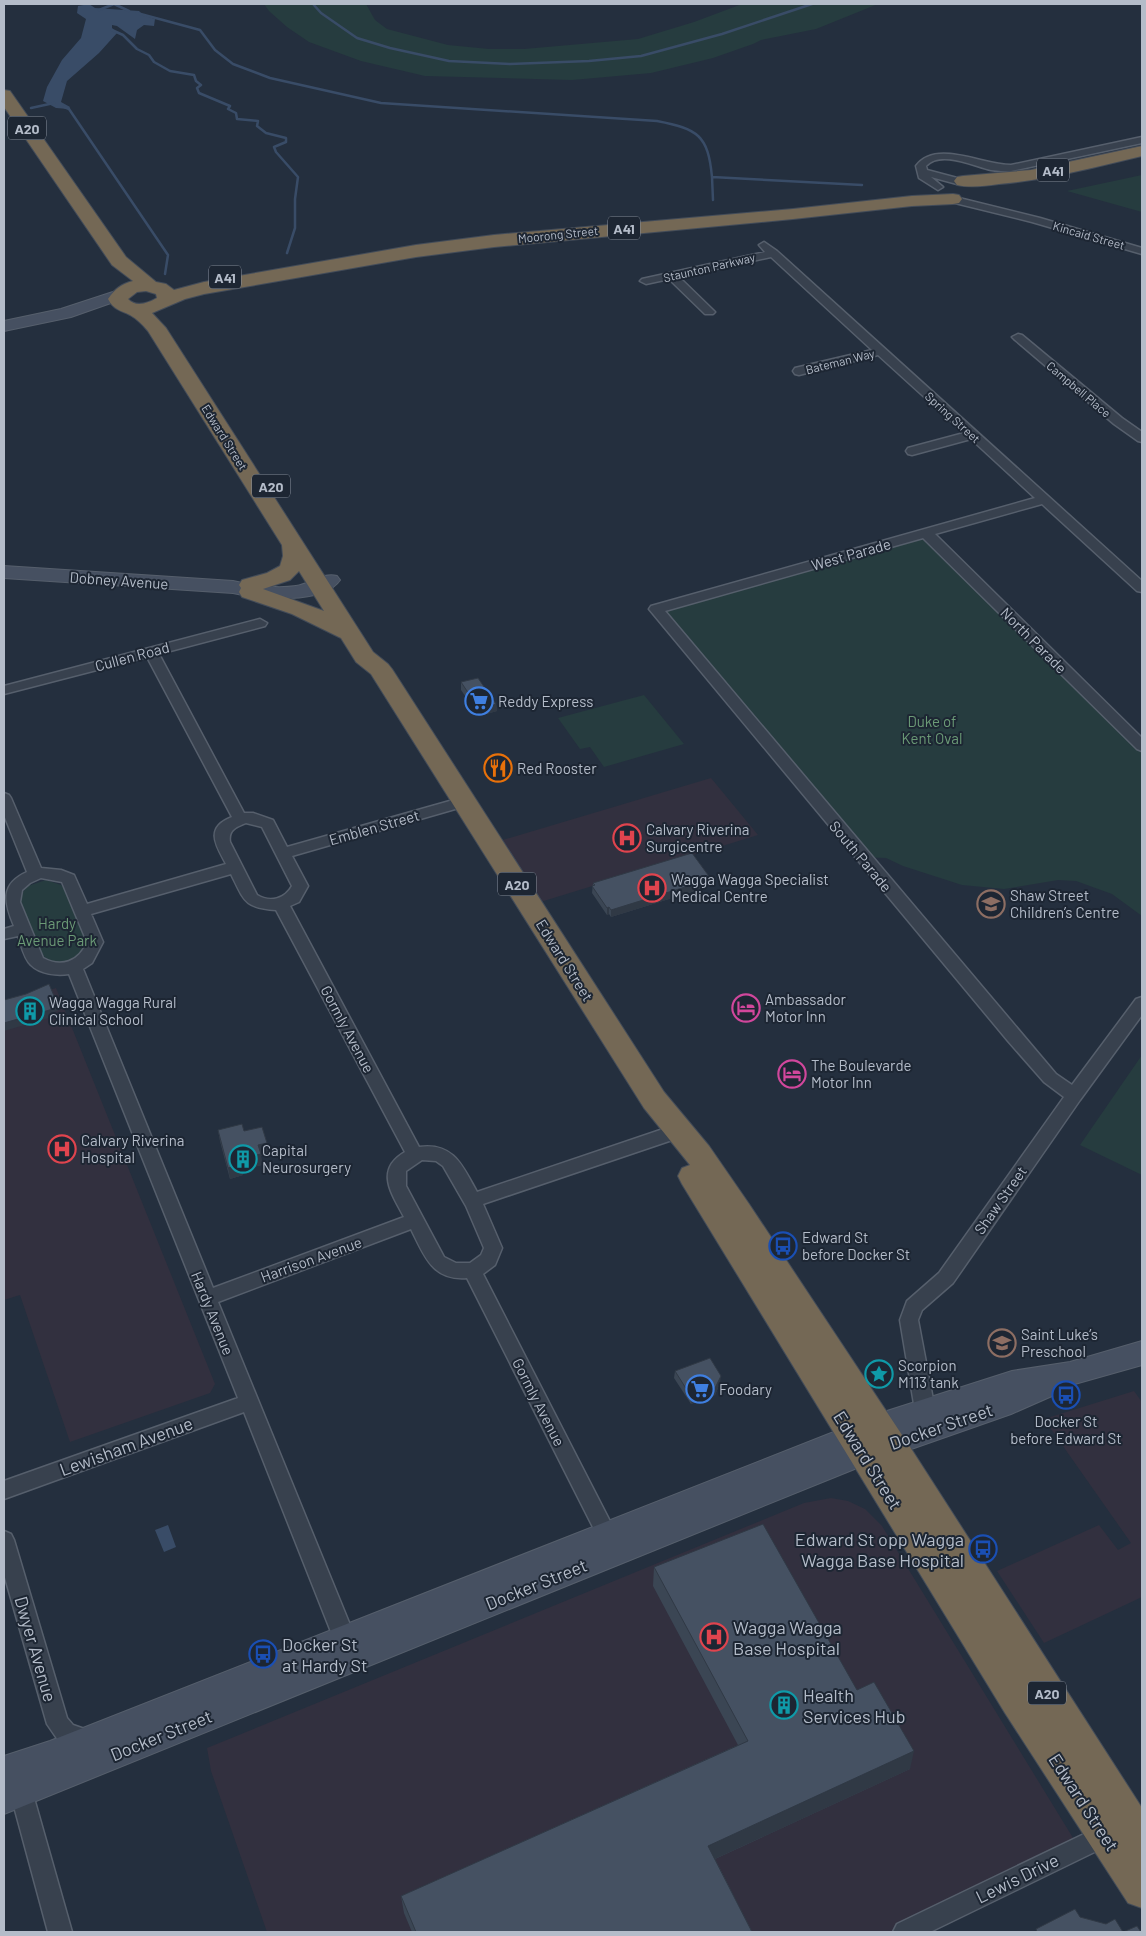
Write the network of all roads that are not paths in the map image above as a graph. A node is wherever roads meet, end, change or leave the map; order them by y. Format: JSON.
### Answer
{"nodes":[{"id":1,"x":4,"y":95,"type":"edge"},
{"id":2,"x":1142,"y":140,"type":"edge"},
{"id":3,"x":1142,"y":151,"type":"edge"},
{"id":4,"x":1142,"y":158,"type":"edge"},
{"id":5,"x":922,"y":171,"type":"junction"},
{"id":6,"x":960,"y":181,"type":"junction"},
{"id":7,"x":938,"y":188,"type":"junction"},
{"id":8,"x":980,"y":193,"type":"junction"},
{"id":9,"x":954,"y":200,"type":"junction"},
{"id":10,"x":1036,"y":220,"type":"junction"},
{"id":11,"x":769,"y":249,"type":"joint"},
{"id":12,"x":1142,"y":250,"type":"edge"},
{"id":13,"x":119,"y":261,"type":"junction"},
{"id":14,"x":671,"y":276,"type":"junction"},
{"id":15,"x":646,"y":281,"type":"dead end"},
{"id":16,"x":159,"y":294,"type":"junction"},
{"id":17,"x":125,"y":301,"type":"junction"},
{"id":18,"x":709,"y":312,"type":"dead end"},
{"id":19,"x":4,"y":326,"type":"edge"},
{"id":20,"x":1018,"y":337,"type":"dead end"},
{"id":21,"x":881,"y":351,"type":"junction"},
{"id":22,"x":798,"y":371,"type":"dead end"},
{"id":23,"x":973,"y":435,"type":"junction"},
{"id":24,"x":1142,"y":438,"type":"edge"},
{"id":25,"x":912,"y":451,"type":"dead end"},
{"id":26,"x":1045,"y":500,"type":"junction"},
{"id":27,"x":926,"y":533,"type":"junction"},
{"id":28,"x":293,"y":546,"type":"junction"},
{"id":29,"x":4,"y":572,"type":"edge"},
{"id":30,"x":321,"y":581,"type":"junction"},
{"id":31,"x":244,"y":588,"type":"junction"},
{"id":32,"x":1142,"y":588,"type":"edge"},
{"id":33,"x":656,"y":609,"type":"joint"},
{"id":34,"x":260,"y":623,"type":"dead end"},
{"id":35,"x":351,"y":635,"type":"junction"},
{"id":36,"x":151,"y":651,"type":"junction"},
{"id":37,"x":380,"y":669,"type":"junction"},
{"id":38,"x":4,"y":690,"type":"edge"},
{"id":39,"x":1142,"y":746,"type":"edge"},
{"id":40,"x":4,"y":798,"type":"edge"},
{"id":41,"x":464,"y":802,"type":"junction"},
{"id":42,"x":240,"y":819,"type":"junction"},
{"id":43,"x":284,"y":853,"type":"junction"},
{"id":44,"x":235,"y":868,"type":"junction"},
{"id":45,"x":36,"y":874,"type":"junction"},
{"id":46,"x":280,"y":903,"type":"junction"},
{"id":47,"x":82,"y":911,"type":"junction"},
{"id":48,"x":23,"y":929,"type":"junction"},
{"id":49,"x":4,"y":934,"type":"edge"},
{"id":50,"x":74,"y":967,"type":"junction"},
{"id":51,"x":1140,"y":1011,"type":"edge"},
{"id":52,"x":1074,"y":1095,"type":"junction"},
{"id":53,"x":674,"y":1133,"type":"junction"},
{"id":54,"x":416,"y":1155,"type":"junction"},
{"id":55,"x":472,"y":1201,"type":"junction"},
{"id":56,"x":415,"y":1220,"type":"junction"},
{"id":57,"x":472,"y":1270,"type":"junction"},
{"id":58,"x":207,"y":1298,"type":"junction"},
{"id":59,"x":1142,"y":1353,"type":"edge"},
{"id":60,"x":1070,"y":1374,"type":"junction"},
{"id":61,"x":249,"y":1402,"type":"junction"},
{"id":62,"x":925,"y":1410,"type":"junction"},
{"id":63,"x":871,"y":1440,"type":"junction"},
{"id":64,"x":4,"y":1490,"type":"edge"},
{"id":65,"x":607,"y":1535,"type":"junction"},
{"id":66,"x":4,"y":1540,"type":"edge"},
{"id":67,"x":349,"y":1649,"type":"junction"},
{"id":68,"x":58,"y":1724,"type":"joint"},
{"id":69,"x":88,"y":1741,"type":"junction"},
{"id":70,"x":11,"y":1782,"type":"edge"},
{"id":71,"x":1126,"y":1834,"type":"edge"},
{"id":72,"x":1142,"y":1889,"type":"edge"},
{"id":73,"x":60,"y":1932,"type":"edge"},
{"id":74,"x":905,"y":1932,"type":"edge"}],
"edges":[{"from":1,"to":13,"type":"highway","number":"A20"},
{"from":2,"to":5,"type":"street"},
{"from":3,"to":6,"type":"highway","number":"A41"},
{"from":4,"to":8,"type":"highway","number":"A41"},
{"from":5,"to":6,"type":"street"},
{"from":5,"to":7,"type":"street"},
{"from":6,"to":7,"type":"highway","number":"A41"},
{"from":6,"to":8,"type":"highway"},
{"from":7,"to":9,"type":"highway"},
{"from":7,"to":16,"type":"highway","name":"Moorong Street","number":"A41"},
{"from":8,"to":9,"type":"highway","number":"A41"},
{"from":8,"to":10,"type":"street","name":"Kincaid Street"},
{"from":9,"to":10,"type":"street","name":"Kincaid Street"},
{"from":9,"to":16,"type":"highway","name":"Moorong Street","number":"A41"},
{"from":10,"to":12,"type":"street","name":"Kincaid Street"},
{"from":11,"to":14,"type":"street","name":"Staunton Parkway"},
{"from":11,"to":21,"type":"street","name":"Spring Street"},
{"from":13,"to":16,"type":"highway","number":"A20"},
{"from":13,"to":17,"type":"highway","number":"A20"},
{"from":14,"to":15,"type":"street","name":"Staunton Parkway"},
{"from":14,"to":18,"type":"street"},
{"from":16,"to":17,"type":"highway","number":"A41"},
{"from":16,"to":30,"type":"highway","name":"Edward Street","number":"A20"},
{"from":17,"to":19,"type":"main road"},
{"from":17,"to":28,"type":"highway","name":"Edward Street","number":"A20"},
{"from":20,"to":24,"type":"street","name":"Campbell Place"},
{"from":21,"to":22,"type":"street","name":"Bateman Way"},
{"from":21,"to":23,"type":"street","name":"Spring Street"},
{"from":23,"to":25,"type":"street"},
{"from":23,"to":26,"type":"street","name":"Spring Street"},
{"from":26,"to":27,"type":"street","name":"West Parade"},
{"from":26,"to":32,"type":"street","name":"Spring Street"},
{"from":27,"to":33,"type":"street","name":"West Parade"},
{"from":27,"to":39,"type":"street","name":"North Parade"},
{"from":28,"to":30,"type":"highway","name":"Edward Street","number":"A20"},
{"from":28,"to":31,"type":"highway"},
{"from":29,"to":31,"type":"main road","name":"Dobney Avenue"},
{"from":30,"to":31,"type":"main road","name":"Dobney Avenue"},
{"from":30,"to":35,"type":"highway","name":"Edward Street","number":"A20"},
{"from":30,"to":37,"type":"highway","name":"Edward Street","number":"A20"},
{"from":31,"to":35,"type":"highway"},
{"from":33,"to":52,"type":"street","name":"South Parade"},
{"from":34,"to":36,"type":"street","name":"Cullen Road"},
{"from":35,"to":37,"type":"highway","name":"Edward Street","number":"A20"},
{"from":36,"to":38,"type":"street","name":"Cullen Road"},
{"from":36,"to":42,"type":"street"},
{"from":37,"to":41,"type":"highway","name":"Edward Street","number":"A20"},
{"from":40,"to":45,"type":"street"},
{"from":41,"to":43,"type":"street","name":"Emblen Street"},
{"from":41,"to":53,"type":"highway","name":"Edward Street","number":"A20"},
{"from":42,"to":43,"type":"street"},
{"from":42,"to":44,"type":"street"},
{"from":43,"to":46,"type":"street"},
{"from":44,"to":46,"type":"street"},
{"from":44,"to":47,"type":"street"},
{"from":45,"to":47,"type":"street"},
{"from":45,"to":48,"type":"street"},
{"from":46,"to":54,"type":"street","name":"Gormly Avenue"},
{"from":47,"to":50,"type":"street"},
{"from":48,"to":49,"type":"street"},
{"from":48,"to":50,"type":"street"},
{"from":50,"to":58,"type":"street","name":"Hardy Avenue"},
{"from":51,"to":52,"type":"street","name":"Shaw Street"},
{"from":52,"to":62,"type":"street","name":"Shaw Street"},
{"from":53,"to":55,"type":"street"},
{"from":53,"to":63,"type":"highway","name":"Edward Street","number":"A20"},
{"from":54,"to":55,"type":"street"},
{"from":54,"to":56,"type":"street"},
{"from":55,"to":57,"type":"street"},
{"from":56,"to":57,"type":"street"},
{"from":56,"to":58,"type":"street","name":"Harrison Avenue"},
{"from":57,"to":65,"type":"street","name":"Gormly Avenue"},
{"from":58,"to":61,"type":"street","name":"Hardy Avenue"},
{"from":59,"to":60,"type":"main road","name":"Docker Street"},
{"from":60,"to":62,"type":"main road","name":"Docker Street"},
{"from":60,"to":63,"type":"main road","name":"Docker Street"},
{"from":61,"to":64,"type":"street","name":"Lewisham Avenue"},
{"from":61,"to":67,"type":"street","name":"Hardy Avenue"},
{"from":62,"to":63,"type":"main road","name":"Docker Street"},
{"from":63,"to":65,"type":"main road","name":"Docker Street"},
{"from":63,"to":67,"type":"main road","name":"Docker Street"},
{"from":63,"to":71,"type":"highway","name":"Edward Street","number":"A20"},
{"from":65,"to":67,"type":"main road","name":"Docker Street"},
{"from":66,"to":68,"type":"street","name":"Dwyer Avenue"},
{"from":67,"to":69,"type":"main road","name":"Docker Street"},
{"from":67,"to":70,"type":"main road","name":"Docker Street"},
{"from":68,"to":69,"type":"street","name":"Dwyer Avenue"},
{"from":69,"to":70,"type":"main road","name":"Docker Street"},
{"from":70,"to":73,"type":"street"},
{"from":71,"to":72,"type":"highway","name":"Edward Street","number":"A20"},
{"from":71,"to":74,"type":"street","name":"Lewis Drive"}]}
